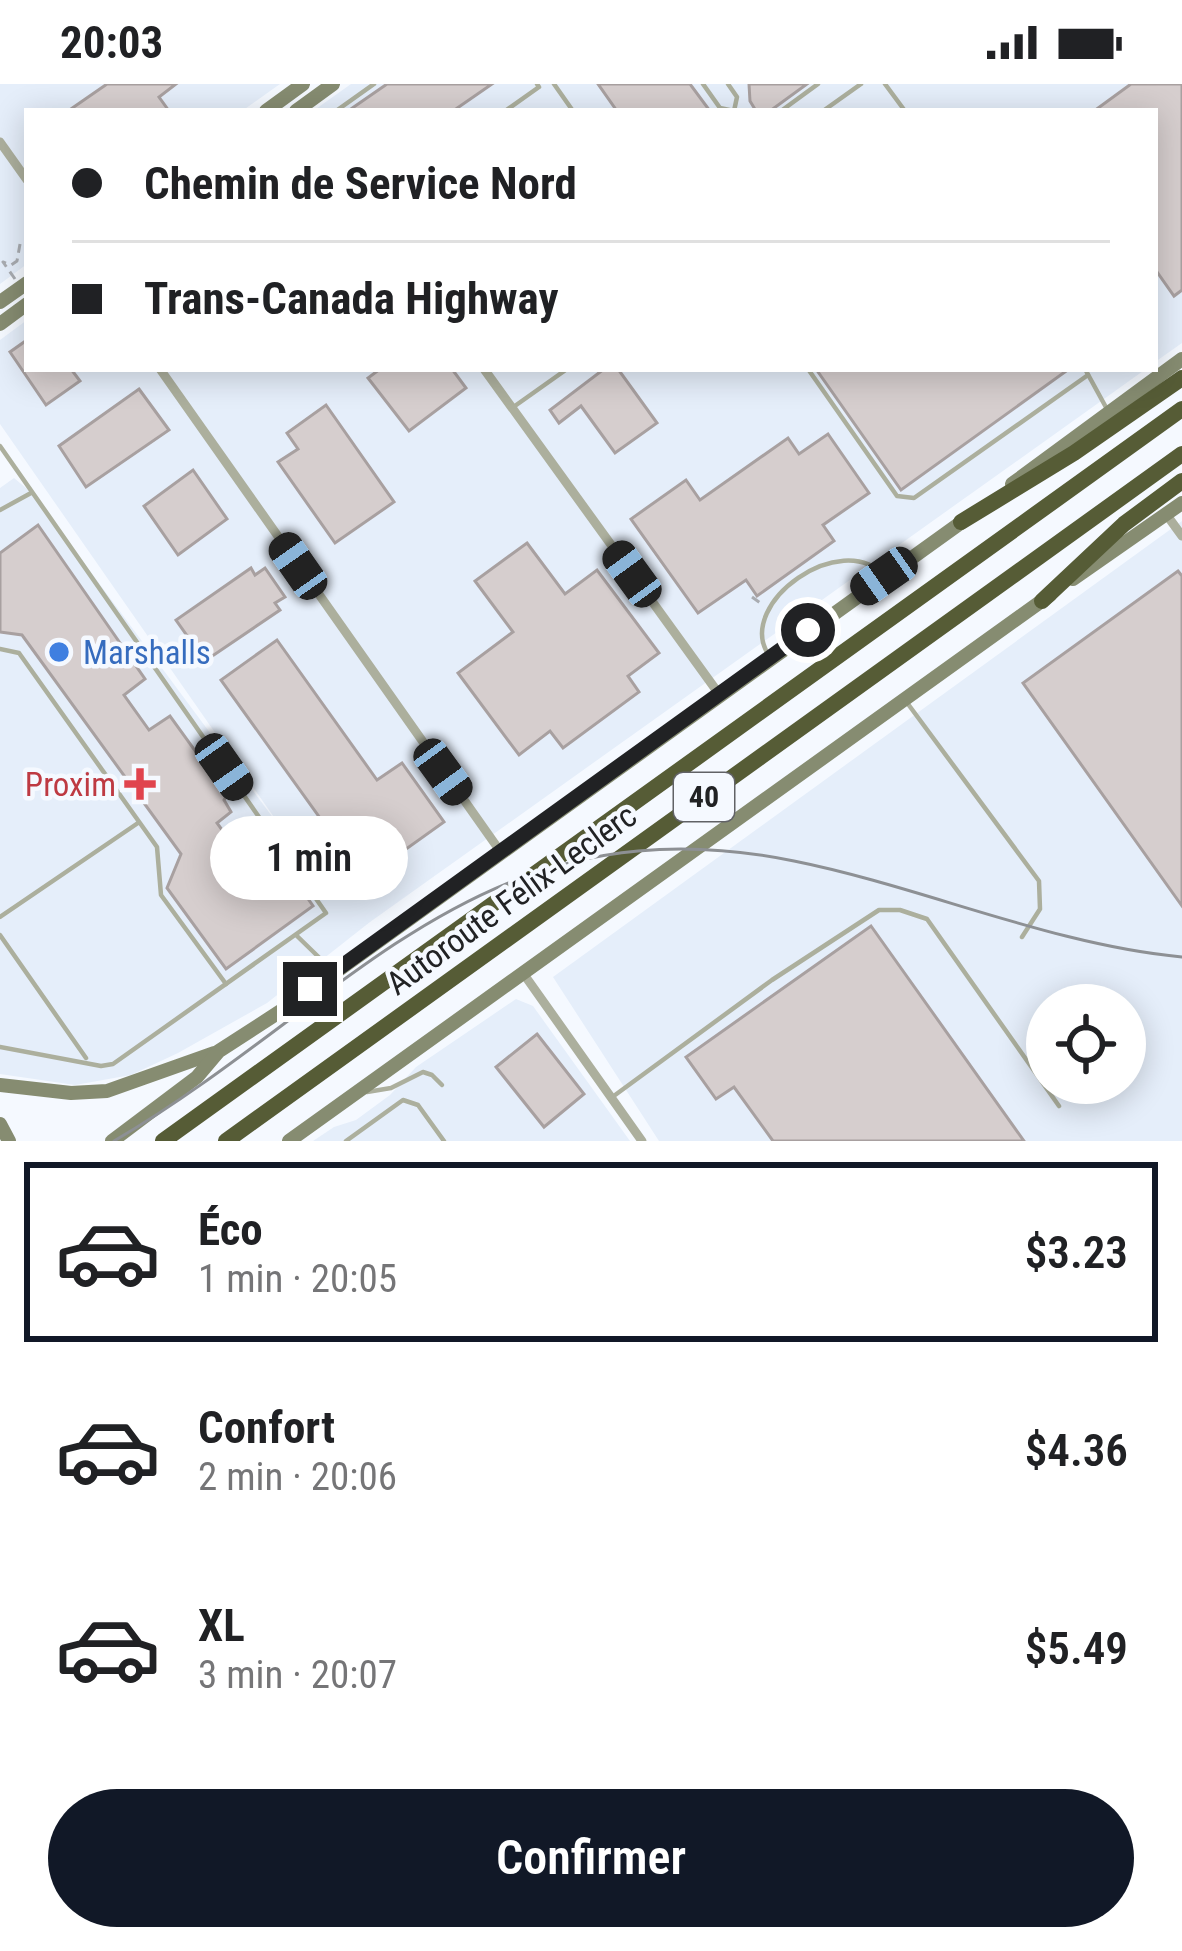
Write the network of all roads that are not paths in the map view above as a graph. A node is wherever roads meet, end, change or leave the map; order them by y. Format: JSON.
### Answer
{"nodes":[{"id":1,"x":303,"y":84,"type":"edge"},
{"id":2,"x":333,"y":84,"type":"edge"},
{"id":3,"x":374,"y":84,"type":"edge"},
{"id":4,"x":538,"y":84,"type":"edge"},
{"id":5,"x":818,"y":84,"type":"edge"},
{"id":6,"x":862,"y":84,"type":"edge"},
{"id":7,"x":288,"y":95,"type":"junction"},
{"id":8,"x":270,"y":108,"type":"edge"},
{"id":9,"x":297,"y":108,"type":"edge"},
{"id":10,"x":301,"y":108,"type":"edge"},
{"id":11,"x":340,"y":108,"type":"edge"},
{"id":12,"x":509,"y":108,"type":"edge"},
{"id":13,"x":785,"y":108,"type":"edge"},
{"id":14,"x":827,"y":108,"type":"edge"},
{"id":15,"x":0,"y":142,"type":"edge"},
{"id":16,"x":24,"y":176,"type":"edge"},
{"id":17,"x":21,"y":282,"type":"edge"},
{"id":18,"x":0,"y":302,"type":"edge"},
{"id":19,"x":1182,"y":359,"type":"edge"},
{"id":20,"x":162,"y":372,"type":"edge"},
{"id":21,"x":486,"y":372,"type":"edge"},
{"id":22,"x":562,"y":372,"type":"edge"},
{"id":23,"x":810,"y":372,"type":"edge"},
{"id":24,"x":1087,"y":372,"type":"edge"},
{"id":25,"x":1182,"y":378,"type":"edge"},
{"id":26,"x":512,"y":408,"type":"junction"},
{"id":27,"x":1182,"y":409,"type":"edge"},
{"id":28,"x":1108,"y":412,"type":"junction"},
{"id":29,"x":0,"y":446,"type":"edge"},
{"id":30,"x":1182,"y":454,"type":"edge"},
{"id":31,"x":1182,"y":481,"type":"edge"},
{"id":32,"x":32,"y":493,"type":"junction"},
{"id":33,"x":1182,"y":503,"type":"edge"},
{"id":34,"x":0,"y":510,"type":"edge"},
{"id":35,"x":1166,"y":514,"type":"junction"},
{"id":36,"x":962,"y":522,"type":"junction"},
{"id":37,"x":1182,"y":536,"type":"edge"},
{"id":38,"x":884,"y":576,"type":"junction"},
{"id":39,"x":1042,"y":601,"type":"junction"},
{"id":40,"x":0,"y":649,"type":"edge"},
{"id":41,"x":771,"y":657,"type":"junction"},
{"id":42,"x":719,"y":694,"type":"junction"},
{"id":43,"x":904,"y":700,"type":"junction"},
{"id":44,"x":138,"y":823,"type":"junction"},
{"id":45,"x":500,"y":851,"type":"junction"},
{"id":46,"x":0,"y":916,"type":"edge"},
{"id":47,"x":296,"y":934,"type":"junction"},
{"id":48,"x":0,"y":935,"type":"edge"},
{"id":49,"x":1022,"y":937,"type":"dead end"},
{"id":50,"x":334,"y":972,"type":"junction"},
{"id":51,"x":523,"y":973,"type":"junction"},
{"id":52,"x":226,"y":983,"type":"junction"},
{"id":53,"x":0,"y":1047,"type":"edge"},
{"id":54,"x":219,"y":1051,"type":"junction"},
{"id":55,"x":88,"y":1061,"type":"junction"},
{"id":56,"x":0,"y":1084,"type":"edge"},
{"id":57,"x":442,"y":1085,"type":"dead end"},
{"id":58,"x":394,"y":1087,"type":"junction"},
{"id":59,"x":356,"y":1094,"type":"junction"},
{"id":60,"x":611,"y":1098,"type":"junction"},
{"id":61,"x":403,"y":1100,"type":"junction"},
{"id":62,"x":1058,"y":1106,"type":"dead end"},
{"id":63,"x":0,"y":1124,"type":"edge"},
{"id":64,"x":9,"y":1141,"type":"edge"},
{"id":65,"x":112,"y":1141,"type":"edge"},
{"id":66,"x":163,"y":1141,"type":"edge"},
{"id":67,"x":226,"y":1141,"type":"edge"},
{"id":68,"x":289,"y":1141,"type":"edge"},
{"id":69,"x":346,"y":1141,"type":"edge"},
{"id":70,"x":444,"y":1141,"type":"edge"},
{"id":71,"x":642,"y":1141,"type":"edge"}],
"edges":[{"from":1,"to":7,"type":"main road"},
{"from":2,"to":10,"type":"main road"},
{"from":3,"to":11,"type":"lane"},
{"from":4,"to":12,"type":"lane"},
{"from":5,"to":13,"type":"lane"},
{"from":6,"to":14,"type":"lane"},
{"from":7,"to":8,"type":"main road"},
{"from":7,"to":9,"type":"street"},
{"from":15,"to":16,"type":"street"},
{"from":17,"to":18,"type":"main road"},
{"from":19,"to":28,"type":"main road"},
{"from":20,"to":45,"type":"street"},
{"from":21,"to":26,"type":"street"},
{"from":22,"to":26,"type":"lane"},
{"from":23,"to":24,"type":"lane"},
{"from":24,"to":28,"type":"lane"},
{"from":25,"to":36,"type":"highway"},
{"from":26,"to":42,"type":"street"},
{"from":27,"to":66,"type":"highway","name":"Autoroute Félix-Leclerc","number":"40"},
{"from":28,"to":36,"type":"main road"},
{"from":29,"to":32,"type":"lane"},
{"from":30,"to":67,"type":"highway","name":"Autoroute Félix-Leclerc","number":"40"},
{"from":31,"to":39,"type":"highway"},
{"from":32,"to":34,"type":"lane"},
{"from":32,"to":47,"type":"lane"},
{"from":33,"to":35,"type":"main road"},
{"from":35,"to":37,"type":"street"},
{"from":35,"to":39,"type":"main road"},
{"from":36,"to":38,"type":"main road"},
{"from":38,"to":41,"type":"main road"},
{"from":38,"to":41,"type":"lane"},
{"from":39,"to":43,"type":"main road"},
{"from":40,"to":44,"type":"lane"},
{"from":41,"to":42,"type":"main road"},
{"from":42,"to":45,"type":"main road"},
{"from":43,"to":49,"type":"lane"},
{"from":43,"to":51,"type":"main road"},
{"from":44,"to":46,"type":"lane"},
{"from":44,"to":52,"type":"lane"},
{"from":45,"to":50,"type":"main road"},
{"from":47,"to":50,"type":"lane"},
{"from":47,"to":52,"type":"lane"},
{"from":48,"to":55,"type":"lane"},
{"from":50,"to":54,"type":"main road"},
{"from":51,"to":59,"type":"main road"},
{"from":51,"to":60,"type":"street"},
{"from":52,"to":55,"type":"lane"},
{"from":53,"to":55,"type":"lane"},
{"from":54,"to":56,"type":"main road"},
{"from":54,"to":65,"type":"main road"},
{"from":57,"to":58,"type":"lane"},
{"from":58,"to":59,"type":"lane"},
{"from":58,"to":61,"type":"lane"},
{"from":59,"to":68,"type":"main road"},
{"from":60,"to":62,"type":"lane"},
{"from":60,"to":71,"type":"street"},
{"from":61,"to":69,"type":"lane"},
{"from":61,"to":70,"type":"lane"},
{"from":63,"to":64,"type":"main road"}]}
